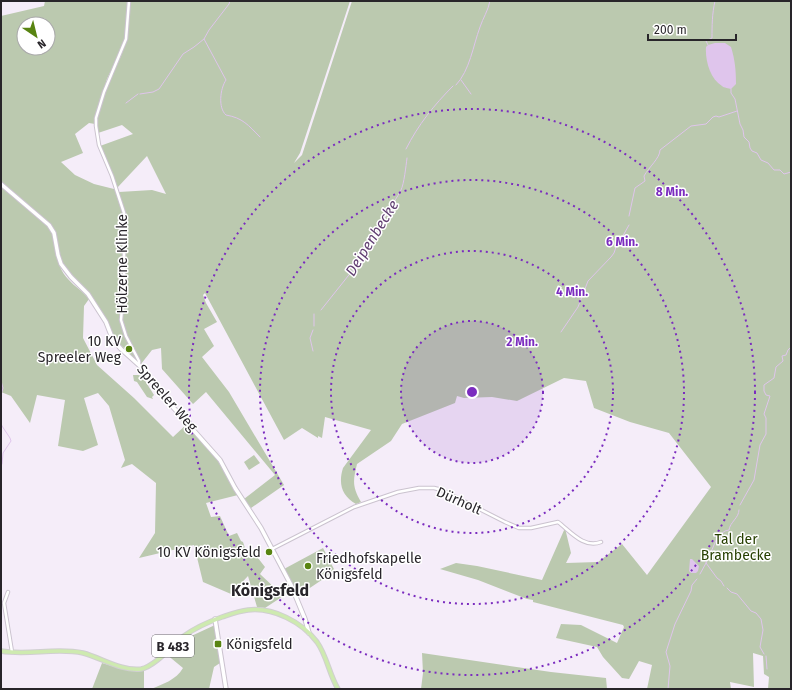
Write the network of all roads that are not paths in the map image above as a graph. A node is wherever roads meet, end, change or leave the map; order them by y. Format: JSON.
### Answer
{"nodes":[{"id":1,"x":129,"y":1,"type":"edge"},
{"id":2,"x":1,"y":184,"type":"edge"},
{"id":3,"x":139,"y":365,"type":"junction"},
{"id":4,"x":601,"y":542,"type":"dead end"},
{"id":5,"x":272,"y":549,"type":"junction"},
{"id":6,"x":8,"y":592,"type":"dead end"},
{"id":7,"x":215,"y":619,"type":"junction"},
{"id":8,"x":309,"y":633,"type":"junction"},
{"id":9,"x":1,"y":651,"type":"edge"},
{"id":10,"x":12,"y":652,"type":"junction"},
{"id":11,"x":226,"y":689,"type":"edge"},
{"id":12,"x":338,"y":689,"type":"edge"}],
"edges":[{"from":1,"to":3,"type":"street","name":"Hölzerne Klinke"},
{"from":2,"to":3,"type":"street","name":"Spreeler Weg"},
{"from":3,"to":5,"type":"street","name":"Spreeler Weg"},
{"from":4,"to":5,"type":"street","name":"Dürholt"},
{"from":5,"to":8,"type":"street","name":"Spreeler Weg"},
{"from":6,"to":10,"type":"street"},
{"from":7,"to":8,"type":"main road","number":"B 483"},
{"from":7,"to":10,"type":"main road","number":"B 483"},
{"from":7,"to":11,"type":"street"},
{"from":8,"to":12,"type":"main road","number":"B 483"},
{"from":9,"to":10,"type":"main road","number":"B 483"}]}
